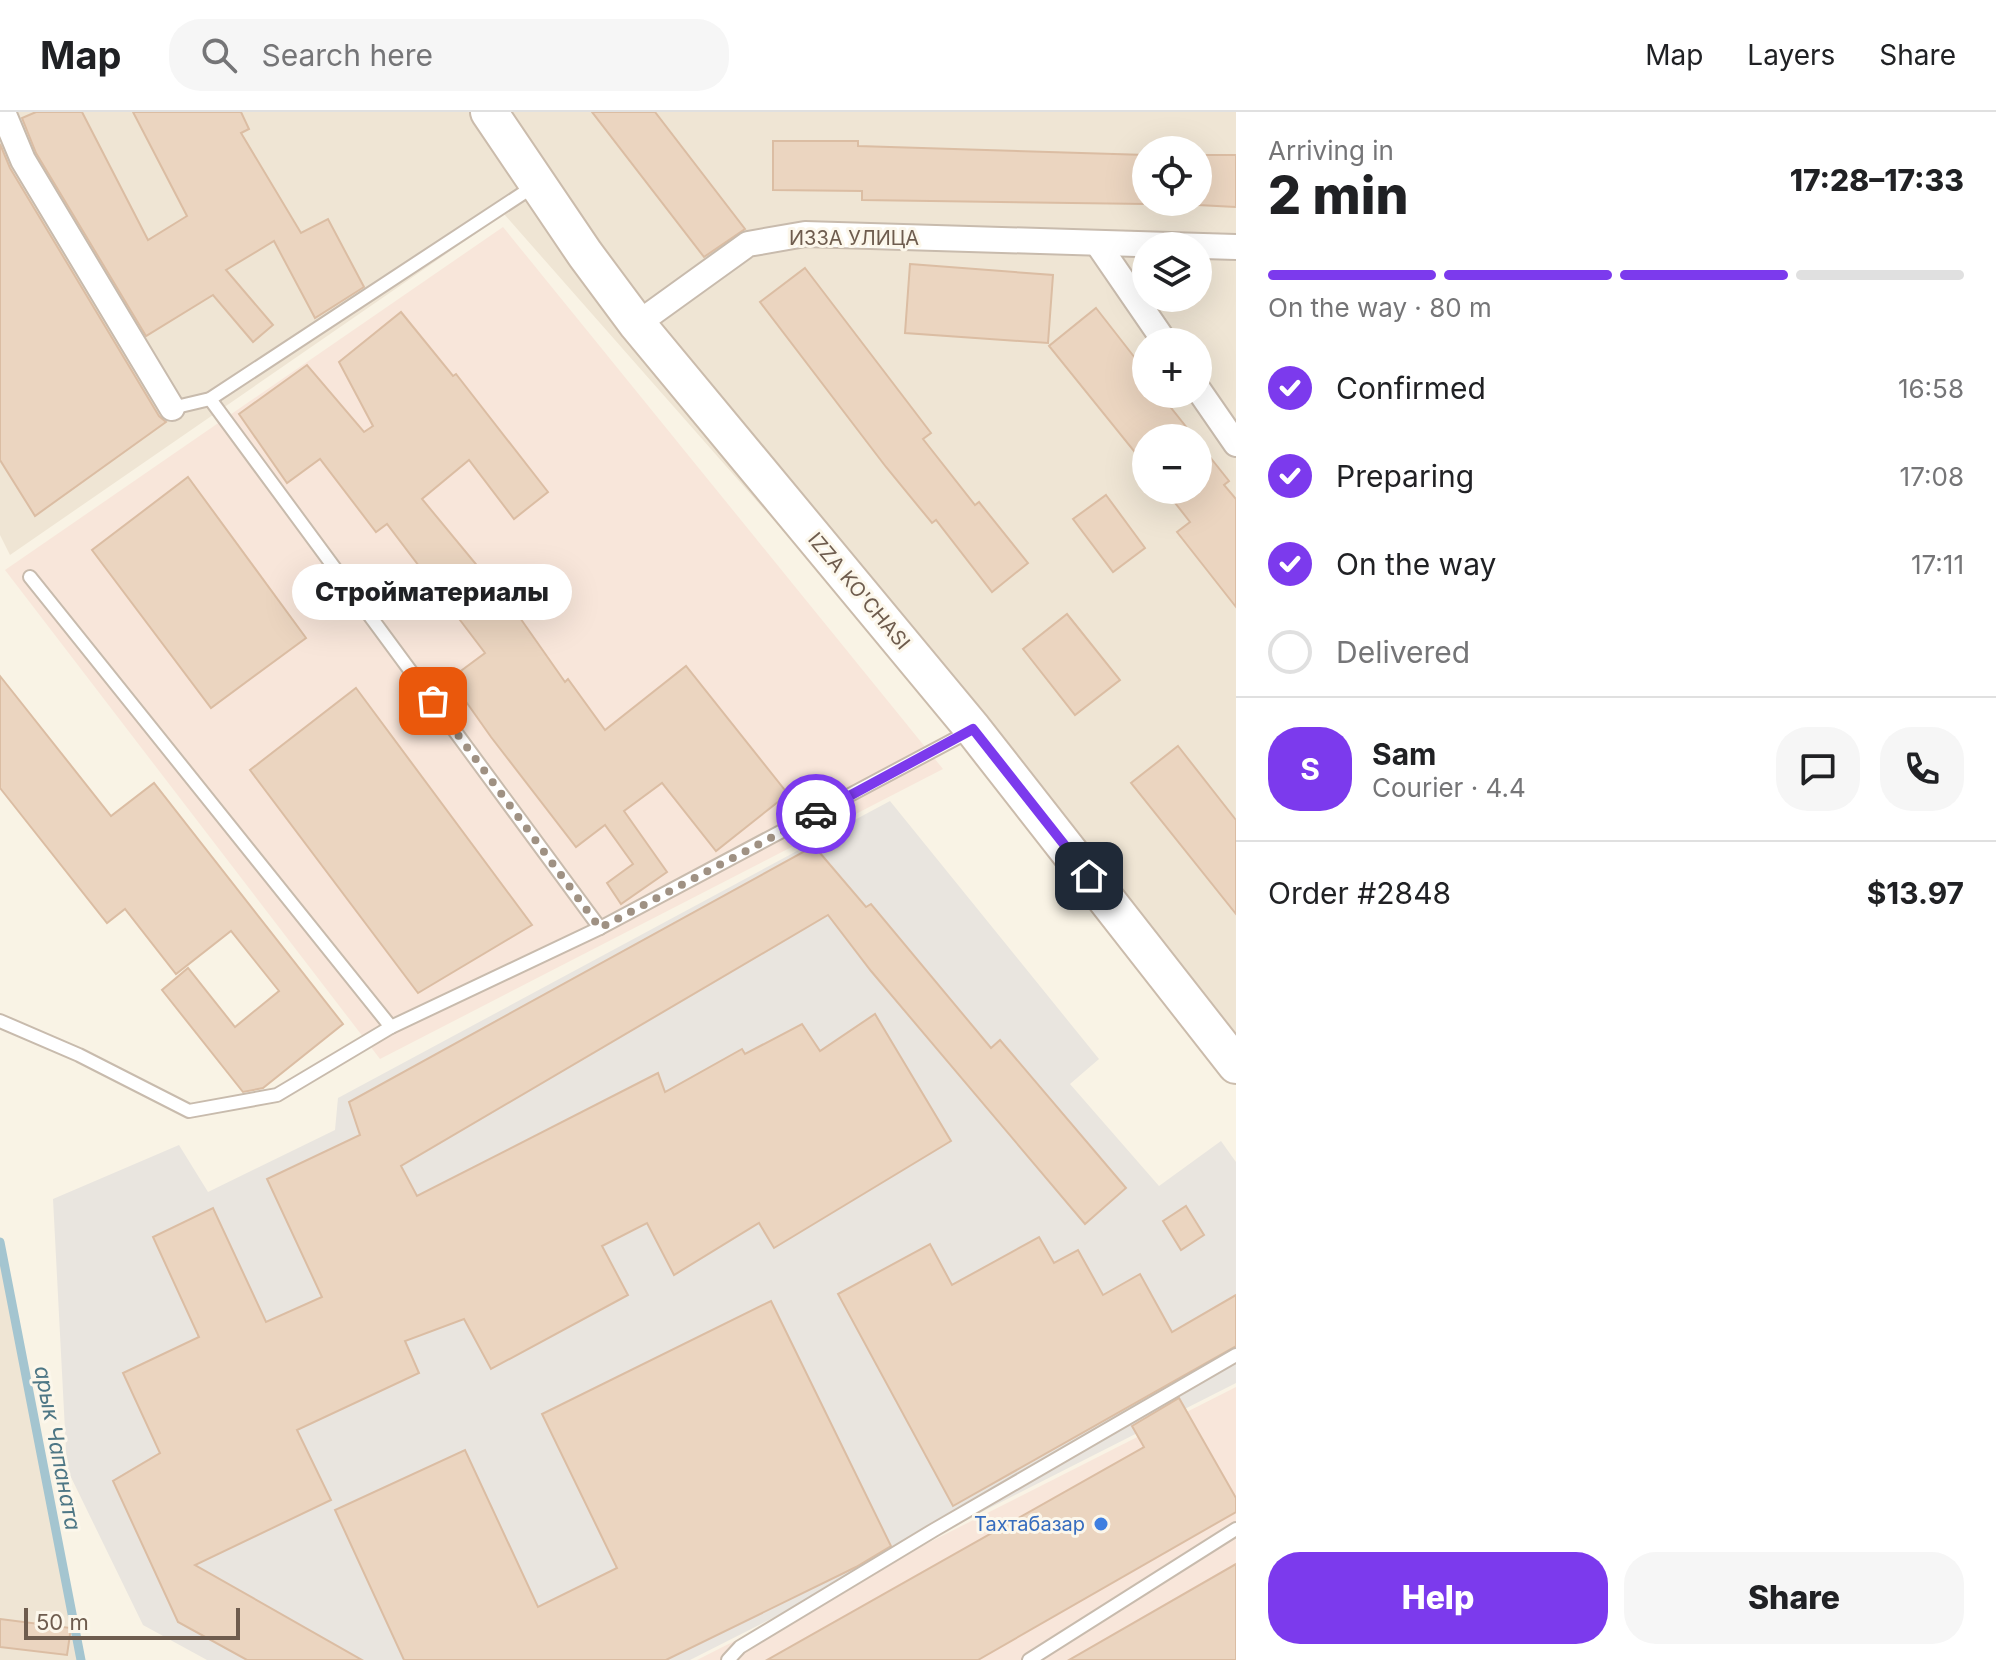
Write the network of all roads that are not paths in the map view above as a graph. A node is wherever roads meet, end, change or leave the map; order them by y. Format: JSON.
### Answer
{"nodes":[{"id":1,"x":3,"y":112,"type":"edge"},
{"id":2,"x":489,"y":112,"type":"edge"},
{"id":3,"x":536,"y":184,"type":"junction"},
{"id":4,"x":1097,"y":243,"type":"junction"},
{"id":5,"x":1236,"y":247,"type":"edge"},
{"id":6,"x":637,"y":324,"type":"junction"},
{"id":7,"x":1155,"y":328,"type":"edge"},
{"id":8,"x":210,"y":399,"type":"junction"},
{"id":9,"x":172,"y":408,"type":"joint"},
{"id":10,"x":1211,"y":408,"type":"edge"},
{"id":11,"x":1236,"y":444,"type":"edge"},
{"id":12,"x":30,"y":577,"type":"dead end"},
{"id":13,"x":973,"y":729,"type":"junction"},
{"id":14,"x":600,"y":928,"type":"junction"},
{"id":15,"x":0,"y":1021,"type":"edge"},
{"id":16,"x":391,"y":1027,"type":"junction"},
{"id":17,"x":1236,"y":1065,"type":"edge"},
{"id":18,"x":1236,"y":1355,"type":"edge"},
{"id":19,"x":1236,"y":1529,"type":"edge"},
{"id":20,"x":728,"y":1660,"type":"edge"},
{"id":21,"x":1029,"y":1660,"type":"edge"}],
"edges":[{"from":1,"to":9,"type":"street"},
{"from":2,"to":3,"type":"main road","name":"IZZA KO'CHASI"},
{"from":3,"to":6,"type":"main road","name":"IZZA KO'CHASI"},
{"from":3,"to":8,"type":"lane"},
{"from":4,"to":5,"type":"street","name":"ИЗЗА УЛИЦА"},
{"from":4,"to":6,"type":"street","name":"ИЗЗА УЛИЦА"},
{"from":4,"to":7,"type":"street"},
{"from":6,"to":13,"type":"main road","name":"IZZA KO'CHASI"},
{"from":8,"to":9,"type":"lane"},
{"from":8,"to":14,"type":"lane"},
{"from":10,"to":11,"type":"street"},
{"from":12,"to":16,"type":"lane"},
{"from":13,"to":14,"type":"lane"},
{"from":13,"to":17,"type":"main road","name":"IZZA KO'CHASI"},
{"from":14,"to":16,"type":"lane"},
{"from":15,"to":16,"type":"lane"},
{"from":18,"to":20,"type":"lane"},
{"from":19,"to":21,"type":"lane"}]}
